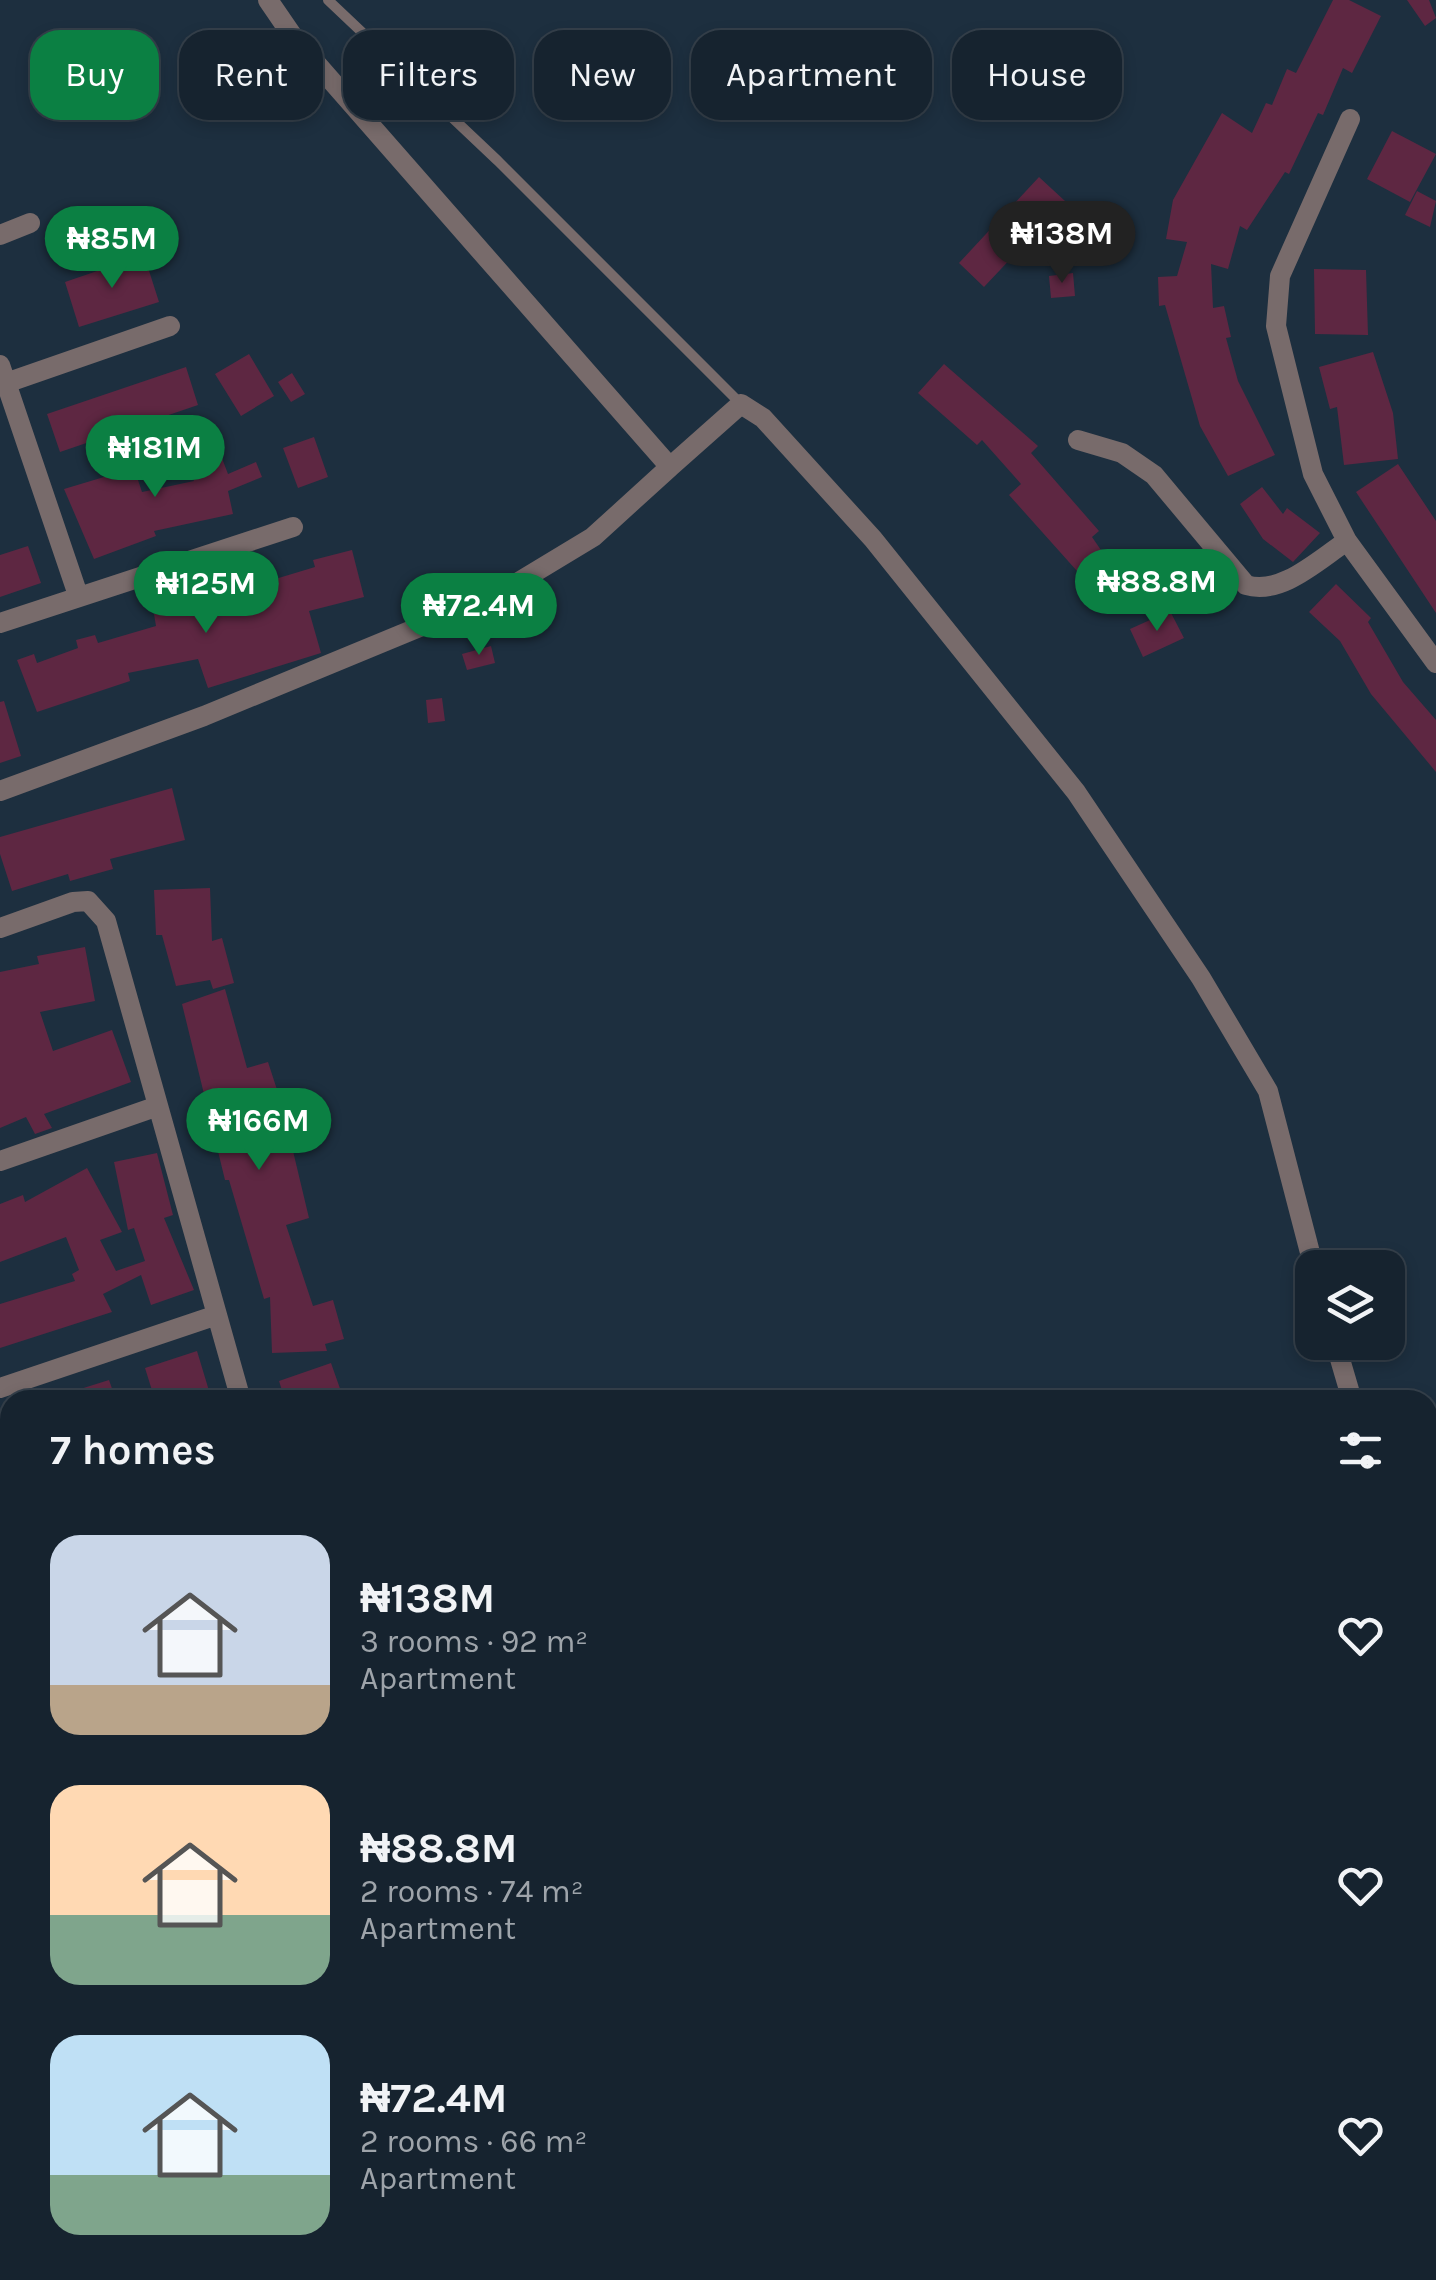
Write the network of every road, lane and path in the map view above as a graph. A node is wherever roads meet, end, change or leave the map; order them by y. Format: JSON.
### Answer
{"nodes":[{"id":1,"x":268,"y":0,"type":"edge"},
{"id":2,"x":328,"y":0,"type":"edge"},
{"id":3,"x":1350,"y":119,"type":"dead end"},
{"id":4,"x":30,"y":224,"type":"dead end"},
{"id":5,"x":0,"y":235,"type":"edge"},
{"id":6,"x":170,"y":326,"type":"dead end"},
{"id":7,"x":3,"y":374,"type":"edge"},
{"id":8,"x":741,"y":404,"type":"junction"},
{"id":9,"x":1078,"y":440,"type":"dead end"},
{"id":10,"x":670,"y":467,"type":"junction"},
{"id":11,"x":293,"y":527,"type":"dead end"},
{"id":12,"x":1347,"y":542,"type":"junction"},
{"id":13,"x":78,"y":595,"type":"junction"},
{"id":14,"x":0,"y":622,"type":"edge"},
{"id":15,"x":1436,"y":663,"type":"edge"},
{"id":16,"x":0,"y":791,"type":"edge"},
{"id":17,"x":0,"y":928,"type":"edge"},
{"id":18,"x":158,"y":1106,"type":"junction"},
{"id":19,"x":0,"y":1161,"type":"edge"},
{"id":20,"x":1309,"y":1250,"type":"edge"},
{"id":21,"x":217,"y":1315,"type":"junction"},
{"id":22,"x":1340,"y":1360,"type":"edge"},
{"id":23,"x":0,"y":1388,"type":"edge"},
{"id":24,"x":239,"y":1390,"type":"edge"},
{"id":25,"x":1349,"y":1390,"type":"edge"}],
"edges":[{"from":1,"to":10,"type":"street"},
{"from":2,"to":8,"type":"lane"},
{"from":3,"to":12,"type":"street"},
{"from":4,"to":5,"type":"street"},
{"from":6,"to":7,"type":"street"},
{"from":7,"to":13,"type":"street"},
{"from":8,"to":10,"type":"street"},
{"from":8,"to":20,"type":"street"},
{"from":9,"to":12,"type":"street"},
{"from":10,"to":16,"type":"street"},
{"from":11,"to":13,"type":"street"},
{"from":12,"to":15,"type":"street"},
{"from":13,"to":14,"type":"street"},
{"from":17,"to":18,"type":"street"},
{"from":18,"to":19,"type":"street"},
{"from":18,"to":21,"type":"street"},
{"from":21,"to":23,"type":"street"},
{"from":21,"to":24,"type":"street"},
{"from":22,"to":25,"type":"street"}]}
